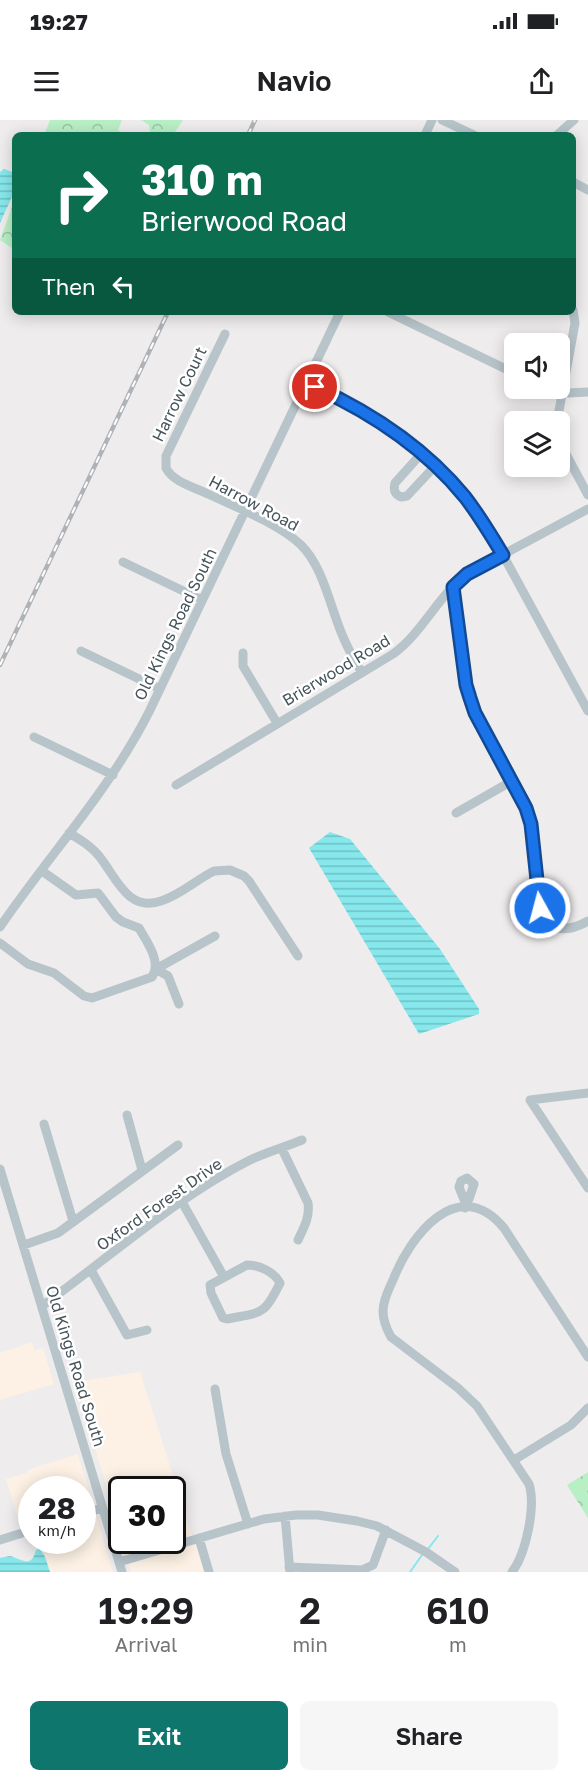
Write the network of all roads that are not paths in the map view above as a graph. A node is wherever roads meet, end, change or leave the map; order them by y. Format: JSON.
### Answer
{"nodes":[{"id":1,"x":442,"y":120,"type":"edge"},
{"id":2,"x":574,"y":120,"type":"edge"},
{"id":3,"x":468,"y":132,"type":"edge"},
{"id":4,"x":560,"y":132,"type":"edge"},
{"id":5,"x":339,"y":315,"type":"edge"},
{"id":6,"x":394,"y":315,"type":"edge"},
{"id":7,"x":574,"y":315,"type":"edge"},
{"id":8,"x":225,"y":334,"type":"dead end"},
{"id":9,"x":570,"y":348,"type":"edge"},
{"id":10,"x":504,"y":368,"type":"edge"},
{"id":11,"x":306,"y":382,"type":"junction"},
{"id":12,"x":570,"y":392,"type":"edge"},
{"id":13,"x":588,"y":392,"type":"edge"},
{"id":14,"x":421,"y":454,"type":"junction"},
{"id":15,"x":570,"y":462,"type":"edge"},
{"id":16,"x":435,"y":466,"type":"junction"},
{"id":17,"x":166,"y":468,"type":"joint"},
{"id":18,"x":588,"y":495,"type":"edge"},
{"id":19,"x":588,"y":509,"type":"edge"},
{"id":20,"x":245,"y":512,"type":"junction"},
{"id":21,"x":503,"y":555,"type":"junction"},
{"id":22,"x":123,"y":562,"type":"dead end"},
{"id":23,"x":453,"y":587,"type":"junction"},
{"id":24,"x":202,"y":600,"type":"junction"},
{"id":25,"x":81,"y":651,"type":"dead end"},
{"id":26,"x":243,"y":652,"type":"dead end"},
{"id":27,"x":362,"y":673,"type":"junction"},
{"id":28,"x":160,"y":689,"type":"junction"},
{"id":29,"x":588,"y":711,"type":"edge"},
{"id":30,"x":277,"y":723,"type":"junction"},
{"id":31,"x":34,"y":737,"type":"dead end"},
{"id":32,"x":113,"y":775,"type":"junction"},
{"id":33,"x":512,"y":781,"type":"junction"},
{"id":34,"x":176,"y":785,"type":"dead end"},
{"id":35,"x":456,"y":813,"type":"dead end"},
{"id":36,"x":69,"y":833,"type":"junction"},
{"id":37,"x":42,"y":871,"type":"junction"},
{"id":38,"x":588,"y":921,"type":"edge"},
{"id":39,"x":0,"y":927,"type":"edge"},
{"id":40,"x":215,"y":936,"type":"dead end"},
{"id":41,"x":0,"y":943,"type":"edge"},
{"id":42,"x":298,"y":956,"type":"dead end"},
{"id":43,"x":156,"y":969,"type":"junction"},
{"id":44,"x":179,"y":1004,"type":"dead end"},
{"id":45,"x":588,"y":1093,"type":"edge"},
{"id":46,"x":127,"y":1115,"type":"dead end"},
{"id":47,"x":44,"y":1124,"type":"dead end"},
{"id":48,"x":302,"y":1140,"type":"dead end"},
{"id":49,"x":178,"y":1145,"type":"dead end"},
{"id":50,"x":282,"y":1149,"type":"junction"},
{"id":51,"x":0,"y":1169,"type":"edge"},
{"id":52,"x":142,"y":1170,"type":"junction"},
{"id":53,"x":588,"y":1188,"type":"edge"},
{"id":54,"x":3,"y":1190,"type":"edge"},
{"id":55,"x":182,"y":1202,"type":"junction"},
{"id":56,"x":74,"y":1221,"type":"junction"},
{"id":57,"x":298,"y":1240,"type":"dead end"},
{"id":58,"x":24,"y":1245,"type":"junction"},
{"id":59,"x":92,"y":1270,"type":"junction"},
{"id":60,"x":224,"y":1277,"type":"junction"},
{"id":61,"x":42,"y":1306,"type":"junction"},
{"id":62,"x":147,"y":1330,"type":"dead end"},
{"id":63,"x":588,"y":1357,"type":"edge"},
{"id":64,"x":215,"y":1389,"type":"dead end"},
{"id":65,"x":588,"y":1408,"type":"edge"},
{"id":66,"x":514,"y":1460,"type":"junction"},
{"id":67,"x":102,"y":1508,"type":"junction"},
{"id":68,"x":96,"y":1510,"type":"edge"},
{"id":69,"x":285,"y":1516,"type":"junction"},
{"id":70,"x":248,"y":1524,"type":"junction"},
{"id":71,"x":386,"y":1530,"type":"junction"},
{"id":72,"x":18,"y":1534,"type":"edge"},
{"id":73,"x":199,"y":1539,"type":"junction"},
{"id":74,"x":0,"y":1540,"type":"edge"},
{"id":75,"x":119,"y":1562,"type":"junction"},
{"id":76,"x":290,"y":1570,"type":"edge"},
{"id":77,"x":122,"y":1572,"type":"edge"},
{"id":78,"x":209,"y":1572,"type":"edge"},
{"id":79,"x":455,"y":1572,"type":"edge"},
{"id":80,"x":512,"y":1572,"type":"edge"}],
"edges":[{"from":1,"to":3,"type":"street"},
{"from":2,"to":4,"type":"street"},
{"from":5,"to":11,"type":"street","name":"Old Kings Road South"},
{"from":6,"to":10,"type":"street"},
{"from":7,"to":9,"type":"street"},
{"from":8,"to":17,"type":"street","name":"Harrow Court"},
{"from":11,"to":14,"type":"street"},
{"from":11,"to":20,"type":"street","name":"Old Kings Road South"},
{"from":12,"to":13,"type":"street"},
{"from":14,"to":16,"type":"street"},
{"from":14,"to":16,"type":"street"},
{"from":15,"to":18,"type":"street"},
{"from":16,"to":21,"type":"street"},
{"from":17,"to":20,"type":"street","name":"Harrow Road"},
{"from":19,"to":21,"type":"street","name":"Brierwood Road"},
{"from":20,"to":24,"type":"street","name":"Old Kings Road South"},
{"from":20,"to":27,"type":"street","name":"Harrow Road"},
{"from":21,"to":23,"type":"street","name":"Brierwood Road"},
{"from":21,"to":29,"type":"street"},
{"from":22,"to":24,"type":"street"},
{"from":23,"to":27,"type":"street","name":"Brierwood Road"},
{"from":23,"to":33,"type":"street"},
{"from":24,"to":28,"type":"street","name":"Old Kings Road South"},
{"from":25,"to":28,"type":"street"},
{"from":26,"to":30,"type":"street"},
{"from":27,"to":30,"type":"street","name":"Brierwood Road"},
{"from":28,"to":32,"type":"street","name":"Old Kings Road South"},
{"from":30,"to":34,"type":"street","name":"Brierwood Road"},
{"from":31,"to":32,"type":"street"},
{"from":32,"to":36,"type":"street","name":"Old Kings Road South"},
{"from":33,"to":35,"type":"street"},
{"from":33,"to":38,"type":"street"},
{"from":36,"to":37,"type":"street","name":"Old Kings Road South"},
{"from":36,"to":42,"type":"street"},
{"from":37,"to":39,"type":"street","name":"Old Kings Road South"},
{"from":37,"to":43,"type":"street"},
{"from":40,"to":43,"type":"street"},
{"from":41,"to":43,"type":"street"},
{"from":43,"to":44,"type":"street"},
{"from":45,"to":53,"type":"street"},
{"from":46,"to":52,"type":"street"},
{"from":47,"to":56,"type":"street"},
{"from":48,"to":50,"type":"street","name":"Oxford Forest Drive"},
{"from":49,"to":52,"type":"street"},
{"from":50,"to":55,"type":"street","name":"Oxford Forest Drive"},
{"from":50,"to":57,"type":"street"},
{"from":51,"to":54,"type":"street","name":"Old Kings Road South"},
{"from":52,"to":56,"type":"street"},
{"from":54,"to":58,"type":"street","name":"Old Kings Road South"},
{"from":55,"to":59,"type":"street","name":"Oxford Forest Drive"},
{"from":55,"to":60,"type":"street"},
{"from":56,"to":58,"type":"street"},
{"from":58,"to":61,"type":"street","name":"Old Kings Road South"},
{"from":59,"to":61,"type":"street","name":"Oxford Forest Drive"},
{"from":59,"to":62,"type":"street"},
{"from":60,"to":60,"type":"street"},
{"from":61,"to":67,"type":"street","name":"Old Kings Road South"},
{"from":63,"to":66,"type":"street"},
{"from":64,"to":70,"type":"street"},
{"from":65,"to":66,"type":"street"},
{"from":66,"to":80,"type":"street"},
{"from":67,"to":68,"type":"street"},
{"from":67,"to":75,"type":"street","name":"Old Kings Road South"},
{"from":69,"to":70,"type":"street"},
{"from":69,"to":71,"type":"street"},
{"from":69,"to":76,"type":"street"},
{"from":70,"to":73,"type":"street"},
{"from":71,"to":76,"type":"street"},
{"from":71,"to":79,"type":"street"},
{"from":72,"to":74,"type":"street"},
{"from":73,"to":75,"type":"street"},
{"from":73,"to":78,"type":"street"},
{"from":75,"to":77,"type":"street","name":"Old Kings Road South"}]}
